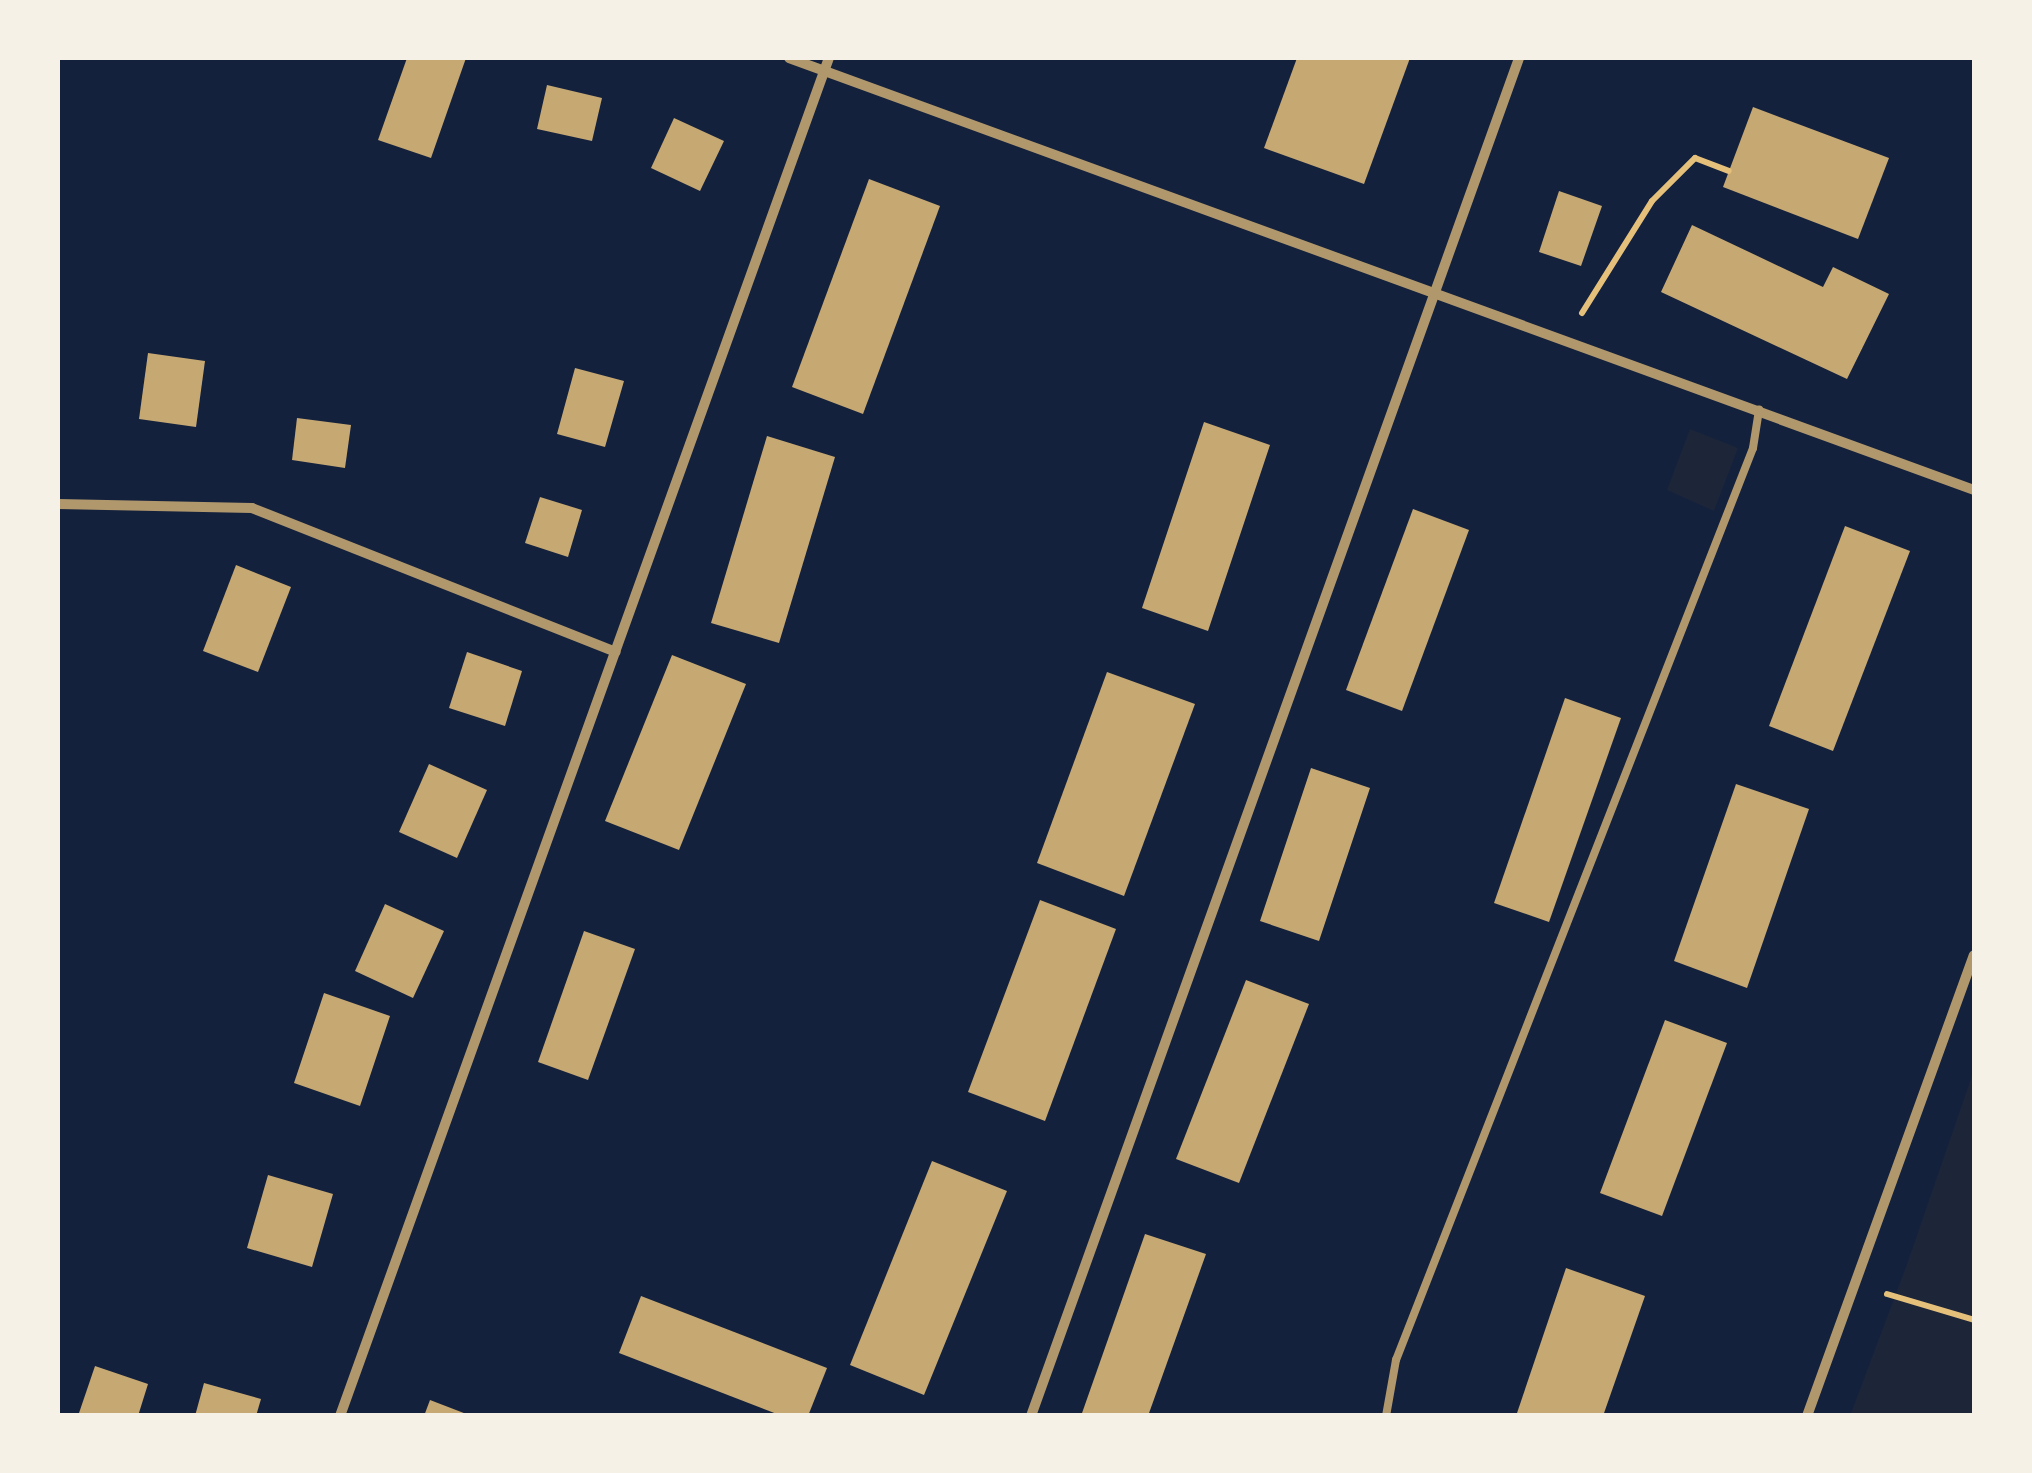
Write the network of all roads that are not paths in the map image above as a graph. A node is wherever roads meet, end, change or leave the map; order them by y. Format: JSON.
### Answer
{"nodes":[{"id":1,"x":788,"y":58,"type":"edge"},
{"id":2,"x":828,"y":58,"type":"edge"},
{"id":3,"x":1519,"y":58,"type":"edge"},
{"id":4,"x":824,"y":70,"type":"junction"},
{"id":5,"x":1436,"y":289,"type":"junction"},
{"id":6,"x":1759,"y":409,"type":"junction"},
{"id":7,"x":1974,"y":490,"type":"edge"},
{"id":8,"x":58,"y":504,"type":"edge"},
{"id":9,"x":616,"y":652,"type":"junction"},
{"id":10,"x":1974,"y":955,"type":"edge"},
{"id":11,"x":340,"y":1416,"type":"edge"},
{"id":12,"x":1031,"y":1416,"type":"edge"},
{"id":13,"x":1386,"y":1416,"type":"edge"},
{"id":14,"x":1807,"y":1416,"type":"edge"}],
"edges":[{"from":1,"to":4,"type":"street"},
{"from":2,"to":4,"type":"street"},
{"from":3,"to":5,"type":"street"},
{"from":4,"to":5,"type":"street"},
{"from":4,"to":9,"type":"street"},
{"from":5,"to":6,"type":"street"},
{"from":5,"to":12,"type":"street"},
{"from":6,"to":7,"type":"street"},
{"from":6,"to":13,"type":"lane"},
{"from":8,"to":9,"type":"street"},
{"from":9,"to":11,"type":"street"},
{"from":10,"to":14,"type":"street"}]}
